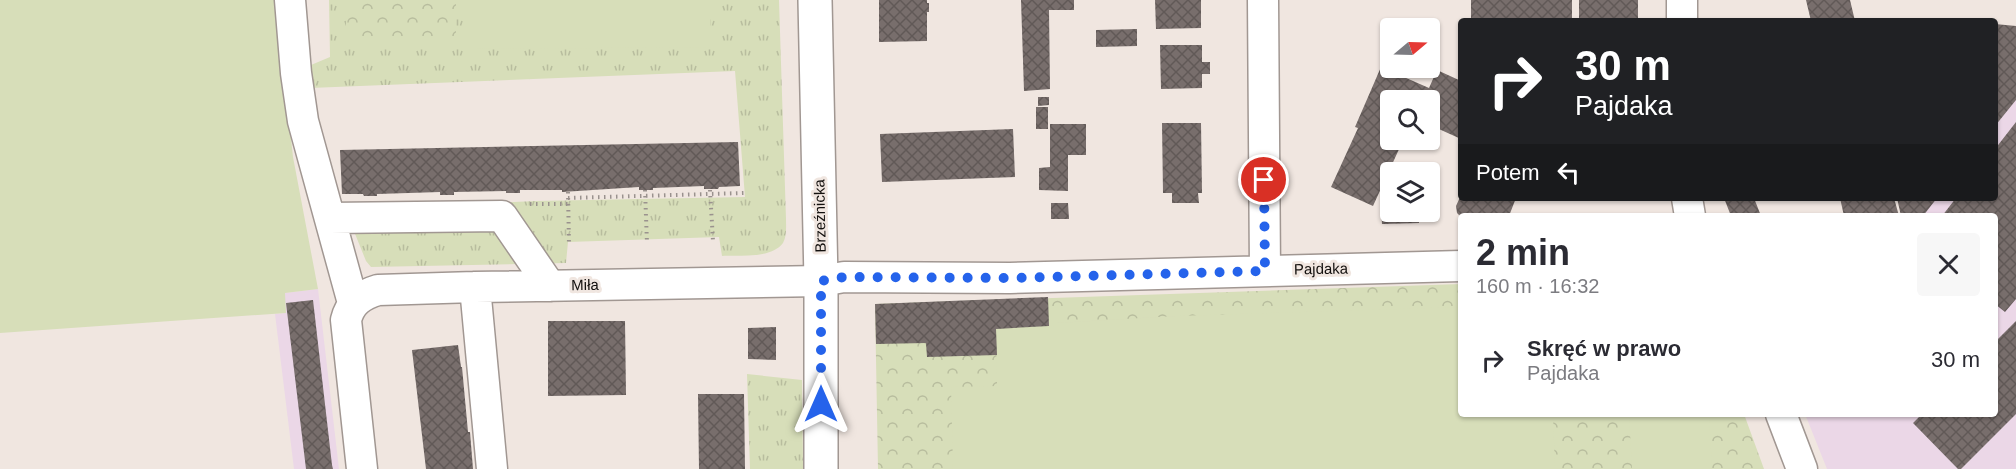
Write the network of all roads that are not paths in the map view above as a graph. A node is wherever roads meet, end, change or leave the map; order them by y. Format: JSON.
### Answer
{"nodes":[{"id":1,"x":290,"y":0,"type":"edge"},
{"id":2,"x":815,"y":0,"type":"edge"},
{"id":3,"x":1263,"y":0,"type":"edge"},
{"id":4,"x":1682,"y":0,"type":"edge"},
{"id":5,"x":1682,"y":18,"type":"edge"},
{"id":6,"x":330,"y":218,"type":"junction"},
{"id":7,"x":1458,"y":266,"type":"edge"},
{"id":8,"x":1265,"y":271,"type":"junction"},
{"id":9,"x":821,"y":281,"type":"junction"},
{"id":10,"x":549,"y":286,"type":"junction"},
{"id":11,"x":475,"y":287,"type":"junction"},
{"id":12,"x":353,"y":303,"type":"junction"},
{"id":13,"x":1782,"y":417,"type":"edge"},
{"id":14,"x":362,"y":469,"type":"edge"},
{"id":15,"x":492,"y":469,"type":"edge"},
{"id":16,"x":821,"y":469,"type":"edge"},
{"id":17,"x":1802,"y":469,"type":"edge"}],
"edges":[{"from":1,"to":6,"type":"street"},
{"from":2,"to":9,"type":"main road","name":"Brzeźnicka"},
{"from":3,"to":8,"type":"street"},
{"from":4,"to":5,"type":"street"},
{"from":6,"to":10,"type":"street"},
{"from":6,"to":12,"type":"street"},
{"from":7,"to":8,"type":"street","name":"Pajdaka"},
{"from":8,"to":9,"type":"street","name":"Pajdaka"},
{"from":9,"to":10,"type":"street","name":"Miła"},
{"from":9,"to":16,"type":"main road","name":"Brzeźnicka"},
{"from":10,"to":11,"type":"street","name":"Miła"},
{"from":11,"to":12,"type":"street","name":"Miła"},
{"from":11,"to":15,"type":"street"},
{"from":12,"to":14,"type":"street"},
{"from":13,"to":17,"type":"street"}]}
